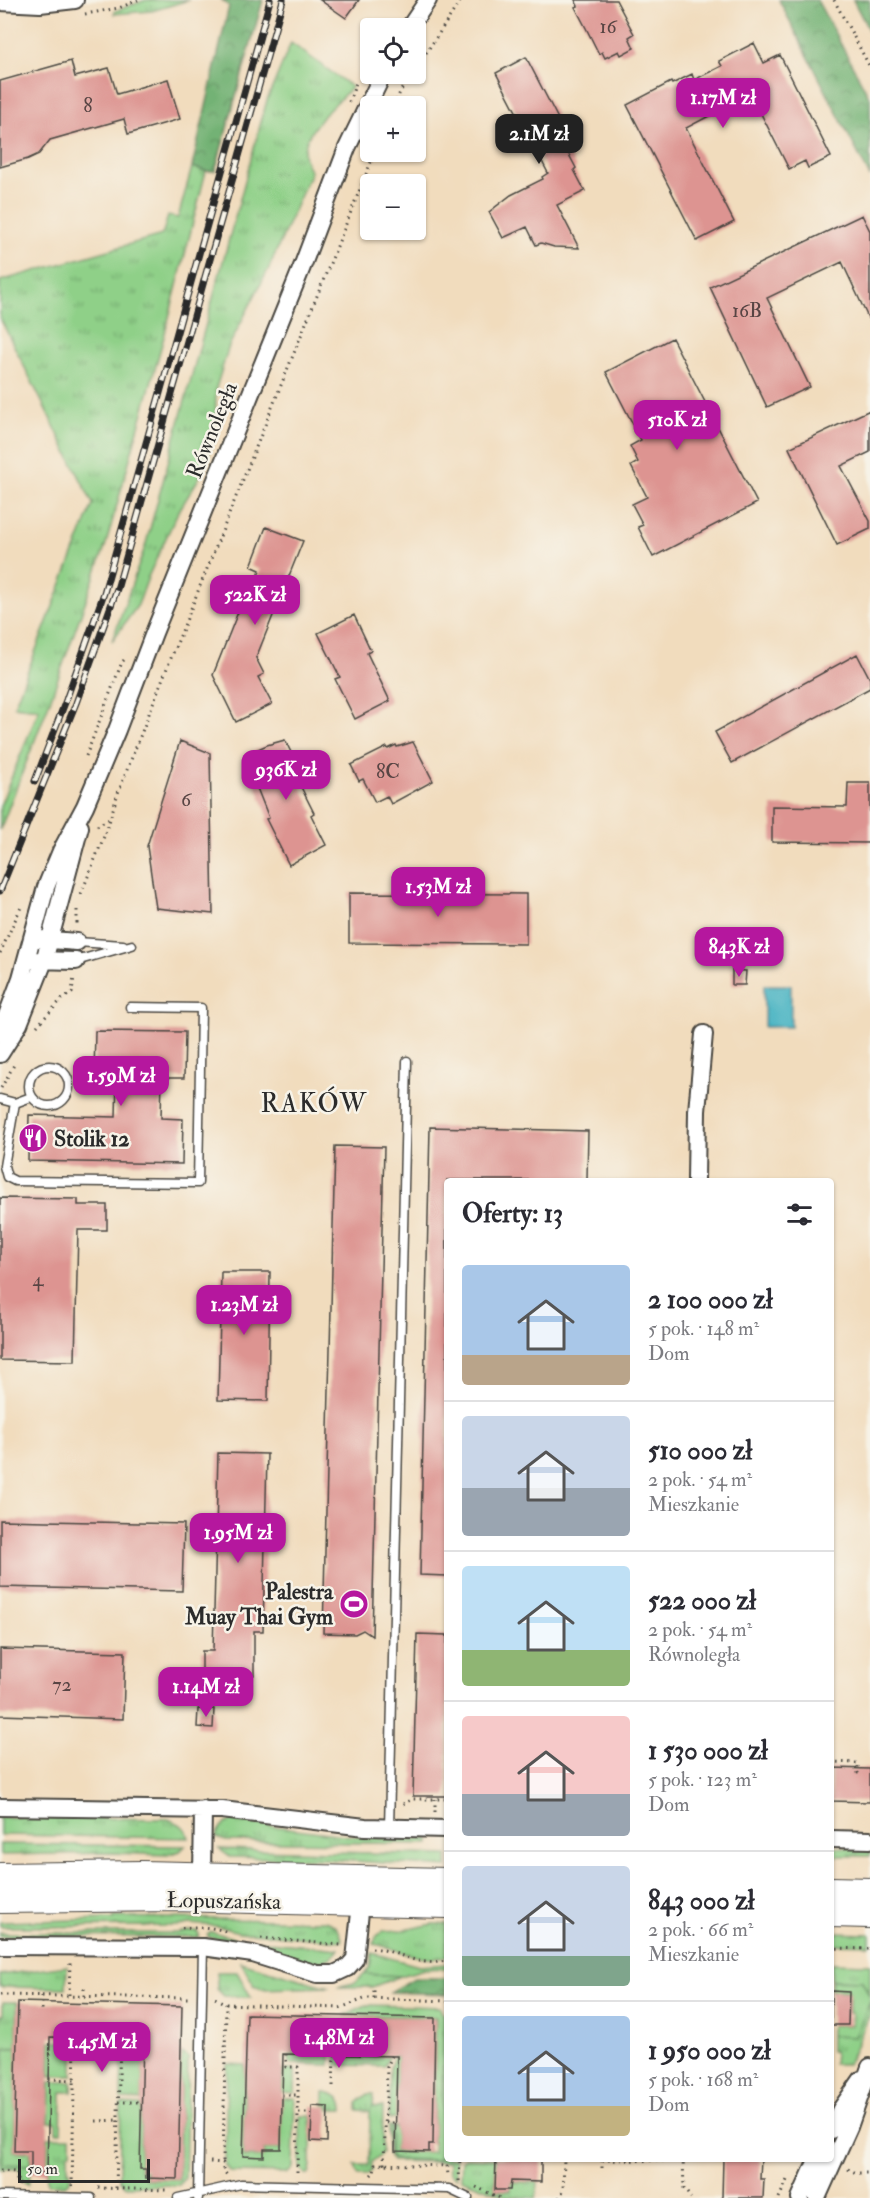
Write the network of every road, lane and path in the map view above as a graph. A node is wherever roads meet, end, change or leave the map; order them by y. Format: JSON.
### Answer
{"nodes":[{"id":1,"x":75,"y":0,"type":"edge"},
{"id":2,"x":428,"y":0,"type":"edge"},
{"id":3,"x":461,"y":0,"type":"edge"},
{"id":4,"x":834,"y":0,"type":"edge"},
{"id":5,"x":0,"y":2,"type":"edge"},
{"id":6,"x":416,"y":18,"type":"edge"},
{"id":7,"x":426,"y":53,"type":"edge"},
{"id":8,"x":870,"y":67,"type":"edge"},
{"id":9,"x":378,"y":84,"type":"edge"},
{"id":10,"x":371,"y":162,"type":"edge"},
{"id":11,"x":81,"y":895,"type":"dead end"},
{"id":12,"x":40,"y":939,"type":"junction"},
{"id":13,"x":76,"y":942,"type":"joint"},
{"id":14,"x":26,"y":960,"type":"junction"},
{"id":15,"x":44,"y":961,"type":"junction"},
{"id":16,"x":76,"y":961,"type":"joint"},
{"id":17,"x":130,"y":1007,"type":"dead end"},
{"id":18,"x":0,"y":1034,"type":"edge"},
{"id":19,"x":704,"y":1034,"type":"dead end"},
{"id":20,"x":0,"y":1054,"type":"edge"},
{"id":21,"x":407,"y":1060,"type":"dead end"},
{"id":22,"x":31,"y":1096,"type":"junction"},
{"id":23,"x":0,"y":1099,"type":"edge"},
{"id":24,"x":15,"y":1102,"type":"junction"},
{"id":25,"x":696,"y":1178,"type":"edge"},
{"id":26,"x":834,"y":1762,"type":"edge"},
{"id":27,"x":861,"y":1773,"type":"dead end"},
{"id":28,"x":435,"y":1799,"type":"junction"},
{"id":29,"x":444,"y":1799,"type":"edge"},
{"id":30,"x":405,"y":1804,"type":"dead end"},
{"id":31,"x":0,"y":1807,"type":"edge"},
{"id":32,"x":203,"y":1809,"type":"junction"},
{"id":33,"x":435,"y":1817,"type":"dead end"},
{"id":34,"x":389,"y":1828,"type":"junction"},
{"id":35,"x":444,"y":1829,"type":"edge"},
{"id":36,"x":834,"y":1839,"type":"edge"},
{"id":37,"x":870,"y":1840,"type":"edge"},
{"id":38,"x":202,"y":1875,"type":"junction"},
{"id":39,"x":0,"y":1876,"type":"edge"},
{"id":40,"x":444,"y":1881,"type":"edge"},
{"id":41,"x":834,"y":1890,"type":"edge"},
{"id":42,"x":870,"y":1891,"type":"edge"},
{"id":43,"x":0,"y":1900,"type":"edge"},
{"id":44,"x":361,"y":1903,"type":"junction"},
{"id":45,"x":444,"y":1905,"type":"edge"},
{"id":46,"x":834,"y":1914,"type":"edge"},
{"id":47,"x":870,"y":1915,"type":"edge"},
{"id":48,"x":0,"y":1946,"type":"edge"},
{"id":49,"x":203,"y":1947,"type":"junction"},
{"id":50,"x":371,"y":1948,"type":"dead end"},
{"id":51,"x":834,"y":1948,"type":"edge"},
{"id":52,"x":870,"y":1949,"type":"edge"},
{"id":53,"x":70,"y":1961,"type":"dead end"},
{"id":54,"x":444,"y":1961,"type":"edge"},
{"id":55,"x":84,"y":1984,"type":"dead end"},
{"id":56,"x":375,"y":1989,"type":"dead end"},
{"id":57,"x":0,"y":1995,"type":"edge"},
{"id":58,"x":42,"y":1995,"type":"junction"},
{"id":59,"x":69,"y":1996,"type":"junction"},
{"id":60,"x":84,"y":1996,"type":"junction"},
{"id":61,"x":202,"y":1998,"type":"junction"},
{"id":62,"x":374,"y":1998,"type":"junction"},
{"id":63,"x":444,"y":2001,"type":"edge"},
{"id":64,"x":226,"y":2004,"type":"junction"},
{"id":65,"x":286,"y":2006,"type":"junction"},
{"id":66,"x":42,"y":2012,"type":"dead end"},
{"id":67,"x":285,"y":2014,"type":"dead end"},
{"id":68,"x":120,"y":2041,"type":"junction"},
{"id":69,"x":141,"y":2042,"type":"dead end"},
{"id":70,"x":286,"y":2054,"type":"dead end"},
{"id":71,"x":334,"y":2055,"type":"dead end"},
{"id":72,"x":392,"y":2056,"type":"dead end"},
{"id":73,"x":869,"y":2069,"type":"edge"},
{"id":74,"x":50,"y":2079,"type":"dead end"},
{"id":75,"x":75,"y":2080,"type":"junction"},
{"id":76,"x":333,"y":2086,"type":"dead end"},
{"id":77,"x":282,"y":2095,"type":"dead end"},
{"id":78,"x":298,"y":2095,"type":"junction"},
{"id":79,"x":118,"y":2102,"type":"junction"},
{"id":80,"x":142,"y":2102,"type":"dead end"},
{"id":81,"x":298,"y":2113,"type":"junction"},
{"id":82,"x":312,"y":2113,"type":"dead end"},
{"id":83,"x":118,"y":2120,"type":"junction"},
{"id":84,"x":96,"y":2121,"type":"dead end"},
{"id":85,"x":385,"y":2123,"type":"junction"},
{"id":86,"x":396,"y":2123,"type":"dead end"},
{"id":87,"x":834,"y":2124,"type":"edge"},
{"id":88,"x":834,"y":2160,"type":"edge"},
{"id":89,"x":198,"y":2162,"type":"junction"},
{"id":90,"x":460,"y":2162,"type":"edge"},
{"id":91,"x":564,"y":2162,"type":"edge"},
{"id":92,"x":602,"y":2162,"type":"edge"},
{"id":93,"x":683,"y":2162,"type":"edge"},
{"id":94,"x":816,"y":2162,"type":"edge"},
{"id":95,"x":833,"y":2162,"type":"edge"},
{"id":96,"x":223,"y":2163,"type":"junction"},
{"id":97,"x":384,"y":2164,"type":"dead end"},
{"id":98,"x":839,"y":2165,"type":"dead end"},
{"id":99,"x":602,"y":2168,"type":"dead end"},
{"id":100,"x":870,"y":2173,"type":"edge"},
{"id":101,"x":297,"y":2175,"type":"dead end"},
{"id":102,"x":787,"y":2180,"type":"dead end"},
{"id":103,"x":228,"y":2186,"type":"junction"},
{"id":104,"x":72,"y":2187,"type":"dead end"},
{"id":105,"x":116,"y":2188,"type":"dead end"},
{"id":106,"x":0,"y":2196,"type":"edge"},
{"id":107,"x":198,"y":2196,"type":"edge"},
{"id":108,"x":91,"y":2198,"type":"edge"},
{"id":109,"x":178,"y":2198,"type":"edge"},
{"id":110,"x":468,"y":2198,"type":"edge"},
{"id":111,"x":500,"y":2198,"type":"edge"},
{"id":112,"x":559,"y":2198,"type":"edge"},
{"id":113,"x":691,"y":2198,"type":"edge"},
{"id":114,"x":779,"y":2198,"type":"edge"},
{"id":115,"x":800,"y":2198,"type":"edge"},
{"id":116,"x":817,"y":2198,"type":"edge"}],
"edges":[{"from":1,"to":5,"type":"street"},
{"from":2,"to":6,"type":"street"},
{"from":3,"to":7,"type":"path"},
{"from":4,"to":8,"type":"path"},
{"from":9,"to":12,"type":"street","name":"Równoległa"},
{"from":10,"to":11,"type":"path"},
{"from":12,"to":13,"type":"street"},
{"from":12,"to":14,"type":"street","name":"Równoległa"},
{"from":12,"to":15,"type":"street","name":"Równoległa"},
{"from":13,"to":16,"type":"lane"},
{"from":14,"to":15,"type":"street"},
{"from":14,"to":18,"type":"street","name":"Równoległa"},
{"from":15,"to":16,"type":"street"},
{"from":15,"to":20,"type":"street","name":"Równoległa"},
{"from":17,"to":24,"type":"lane"},
{"from":19,"to":25,"type":"street"},
{"from":21,"to":34,"type":"lane"},
{"from":22,"to":22,"type":"lane"},
{"from":22,"to":24,"type":"lane"},
{"from":23,"to":24,"type":"lane"},
{"from":26,"to":27,"type":"path"},
{"from":28,"to":29,"type":"path"},
{"from":28,"to":30,"type":"path"},
{"from":28,"to":33,"type":"path"},
{"from":31,"to":32,"type":"street"},
{"from":32,"to":34,"type":"street"},
{"from":32,"to":38,"type":"street"},
{"from":34,"to":35,"type":"street"},
{"from":36,"to":37,"type":"street"},
{"from":38,"to":39,"type":"main road","name":"Łopuszańska"},
{"from":38,"to":40,"type":"main road","name":"Łopuszańska"},
{"from":41,"to":42,"type":"main road"},
{"from":43,"to":44,"type":"main road","name":"Łopuszańska"},
{"from":44,"to":45,"type":"main road","name":"Łopuszańska"},
{"from":44,"to":49,"type":"street"},
{"from":46,"to":47,"type":"main road"},
{"from":48,"to":49,"type":"street"},
{"from":49,"to":61,"type":"lane"},
{"from":50,"to":54,"type":"path"},
{"from":51,"to":52,"type":"path"},
{"from":53,"to":59,"type":"path"},
{"from":55,"to":60,"type":"path"},
{"from":56,"to":62,"type":"path"},
{"from":57,"to":58,"type":"path"},
{"from":58,"to":59,"type":"path"},
{"from":58,"to":66,"type":"path"},
{"from":59,"to":60,"type":"path"},
{"from":60,"to":61,"type":"path"},
{"from":61,"to":64,"type":"path"},
{"from":61,"to":89,"type":"lane"},
{"from":62,"to":63,"type":"path"},
{"from":62,"to":65,"type":"path"},
{"from":64,"to":65,"type":"path"},
{"from":64,"to":96,"type":"path"},
{"from":65,"to":67,"type":"path"},
{"from":68,"to":69,"type":"path"},
{"from":68,"to":75,"type":"path"},
{"from":68,"to":79,"type":"path"},
{"from":70,"to":78,"type":"path"},
{"from":71,"to":76,"type":"path"},
{"from":72,"to":85,"type":"path"},
{"from":73,"to":87,"type":"street"},
{"from":73,"to":88,"type":"street"},
{"from":74,"to":75,"type":"path"},
{"from":75,"to":104,"type":"path"},
{"from":77,"to":78,"type":"path"},
{"from":78,"to":81,"type":"path"},
{"from":79,"to":80,"type":"path"},
{"from":79,"to":83,"type":"path"},
{"from":81,"to":82,"type":"path"},
{"from":81,"to":101,"type":"path"},
{"from":83,"to":84,"type":"path"},
{"from":83,"to":105,"type":"path"},
{"from":85,"to":86,"type":"path"},
{"from":85,"to":97,"type":"path"},
{"from":89,"to":96,"type":"path"},
{"from":89,"to":107,"type":"lane"},
{"from":90,"to":111,"type":"path"},
{"from":91,"to":112,"type":"path"},
{"from":92,"to":99,"type":"path"},
{"from":93,"to":113,"type":"path"},
{"from":94,"to":115,"type":"street"},
{"from":95,"to":116,"type":"street"},
{"from":96,"to":103,"type":"path"},
{"from":98,"to":100,"type":"path"},
{"from":102,"to":114,"type":"path"},
{"from":103,"to":107,"type":"lane"},
{"from":103,"to":110,"type":"lane"},
{"from":106,"to":108,"type":"lane"},
{"from":107,"to":109,"type":"lane"}]}
